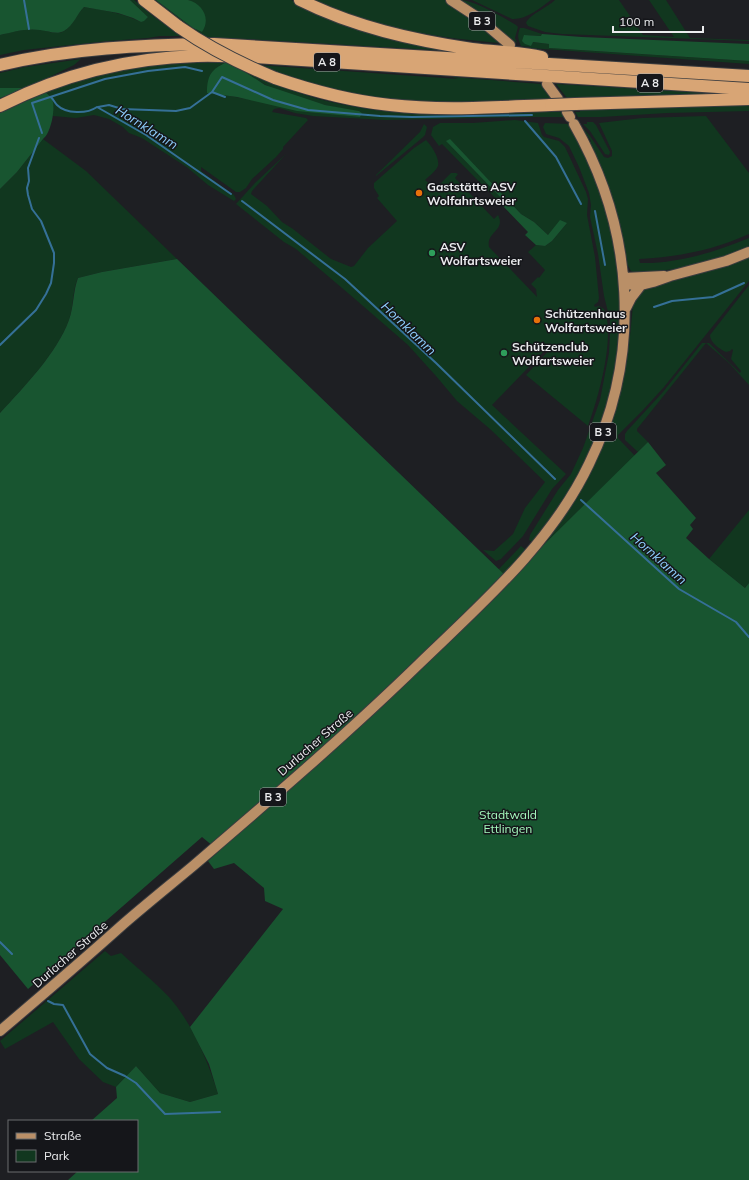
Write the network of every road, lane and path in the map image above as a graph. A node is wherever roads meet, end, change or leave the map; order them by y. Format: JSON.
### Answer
{"nodes":[{"id":1,"x":144,"y":0,"type":"edge"},
{"id":2,"x":300,"y":0,"type":"edge"},
{"id":3,"x":451,"y":0,"type":"edge"},
{"id":4,"x":510,"y":45,"type":"dead end"},
{"id":5,"x":0,"y":65,"type":"edge"},
{"id":6,"x":582,"y":65,"type":"junction"},
{"id":7,"x":749,"y":76,"type":"edge"},
{"id":8,"x":547,"y":84,"type":"dead end"},
{"id":9,"x":749,"y":88,"type":"edge"},
{"id":10,"x":749,"y":98,"type":"edge"},
{"id":11,"x":554,"y":102,"type":"junction"},
{"id":12,"x":0,"y":106,"type":"edge"},
{"id":13,"x":572,"y":114,"type":"junction"},
{"id":14,"x":749,"y":252,"type":"edge"},
{"id":15,"x":670,"y":276,"type":"junction"},
{"id":16,"x":624,"y":281,"type":"junction"},
{"id":17,"x":641,"y":285,"type":"junction"},
{"id":18,"x":625,"y":310,"type":"junction"},
{"id":19,"x":0,"y":1031,"type":"edge"}],
"edges":[{"from":1,"to":11,"type":"highway","number":"A 8","bridge":true},
{"from":2,"to":6,"type":"highway","number":"A 8"},
{"from":3,"to":4,"type":"main road","number":"B 3"},
{"from":5,"to":6,"type":"highway","number":"A 8"},
{"from":6,"to":7,"type":"highway","number":"A 8"},
{"from":8,"to":11,"type":"main road"},
{"from":9,"to":12,"type":"highway","number":"A 8"},
{"from":10,"to":13,"type":"highway","number":"A 8"},
{"from":11,"to":13,"type":"highway","number":"A 8","bridge":true},
{"from":13,"to":16,"type":"main road","number":"B 3"},
{"from":14,"to":15,"type":"main road"},
{"from":15,"to":16,"type":"main road"},
{"from":15,"to":17,"type":"main road"},
{"from":16,"to":17,"type":"main road"},
{"from":16,"to":18,"type":"main road","number":"B 3"},
{"from":17,"to":18,"type":"main road"},
{"from":18,"to":19,"type":"main road","name":"Durlacher Straße","number":"B 3"}]}
